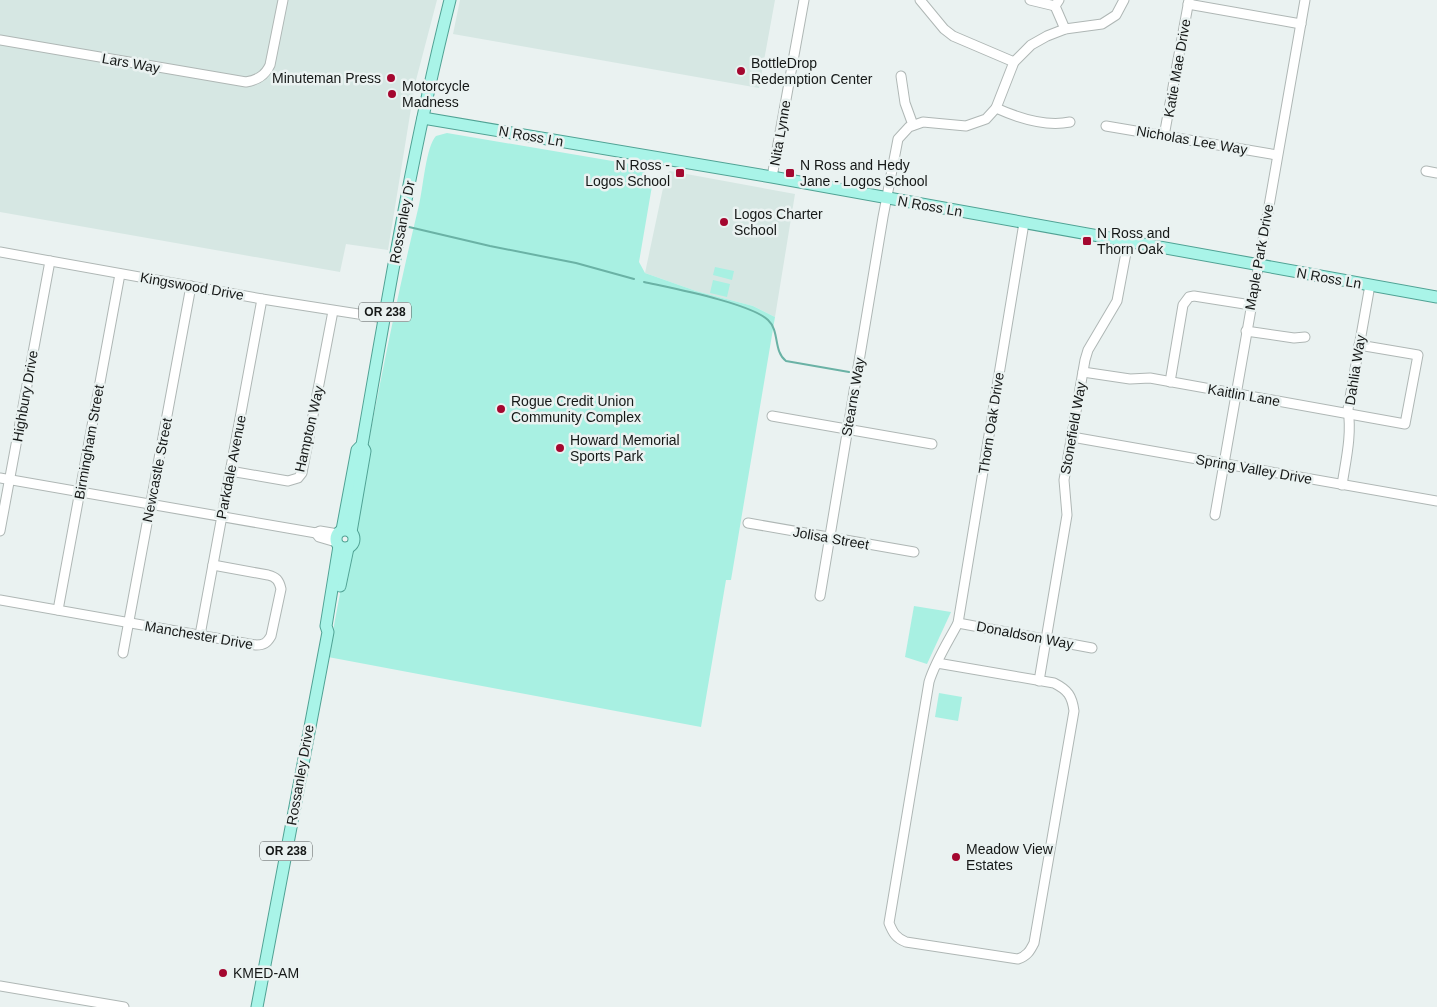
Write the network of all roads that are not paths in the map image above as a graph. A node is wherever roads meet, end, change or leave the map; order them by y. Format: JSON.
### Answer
{"nodes":[{"id":1,"x":283,"y":0,"type":"edge"},
{"id":2,"x":450,"y":0,"type":"edge"},
{"id":3,"x":804,"y":0,"type":"edge"},
{"id":4,"x":920,"y":0,"type":"edge"},
{"id":5,"x":1030,"y":0,"type":"edge"},
{"id":6,"x":1124,"y":0,"type":"edge"},
{"id":7,"x":1305,"y":0,"type":"edge"},
{"id":8,"x":1189,"y":2,"type":"edge"},
{"id":9,"x":1057,"y":3,"type":"edge"},
{"id":10,"x":1301,"y":24,"type":"junction"},
{"id":11,"x":1065,"y":29,"type":"junction"},
{"id":12,"x":0,"y":40,"type":"edge"},
{"id":13,"x":1014,"y":62,"type":"junction"},
{"id":14,"x":901,"y":76,"type":"dead end"},
{"id":15,"x":996,"y":108,"type":"junction"},
{"id":16,"x":423,"y":118,"type":"junction"},
{"id":17,"x":1070,"y":122,"type":"dead end"},
{"id":18,"x":913,"y":124,"type":"junction"},
{"id":19,"x":1106,"y":126,"type":"dead end"},
{"id":20,"x":1164,"y":136,"type":"junction"},
{"id":21,"x":1278,"y":155,"type":"junction"},
{"id":22,"x":1426,"y":172,"type":"dead end"},
{"id":23,"x":1437,"y":174,"type":"edge"},
{"id":24,"x":772,"y":177,"type":"junction"},
{"id":25,"x":886,"y":198,"type":"junction"},
{"id":26,"x":1024,"y":223,"type":"junction"},
{"id":27,"x":1128,"y":242,"type":"junction"},
{"id":28,"x":0,"y":252,"type":"edge"},
{"id":29,"x":50,"y":261,"type":"junction"},
{"id":30,"x":1258,"y":265,"type":"junction"},
{"id":31,"x":120,"y":274,"type":"junction"},
{"id":32,"x":1370,"y":285,"type":"junction"},
{"id":33,"x":191,"y":286,"type":"junction"},
{"id":34,"x":1437,"y":297,"type":"edge"},
{"id":35,"x":262,"y":299,"type":"junction"},
{"id":36,"x":1250,"y":305,"type":"junction"},
{"id":37,"x":333,"y":311,"type":"junction"},
{"id":38,"x":384,"y":318,"type":"junction"},
{"id":39,"x":1246,"y":330,"type":"junction"},
{"id":40,"x":1305,"y":337,"type":"dead end"},
{"id":41,"x":1359,"y":345,"type":"junction"},
{"id":42,"x":1083,"y":372,"type":"junction"},
{"id":43,"x":1170,"y":382,"type":"junction"},
{"id":44,"x":1236,"y":393,"type":"junction"},
{"id":45,"x":1349,"y":413,"type":"junction"},
{"id":46,"x":772,"y":416,"type":"dead end"},
{"id":47,"x":847,"y":429,"type":"junction"},
{"id":48,"x":1072,"y":437,"type":"junction"},
{"id":49,"x":932,"y":444,"type":"dead end"},
{"id":50,"x":362,"y":445,"type":"joint"},
{"id":51,"x":1224,"y":464,"type":"junction"},
{"id":52,"x":230,"y":471,"type":"junction"},
{"id":53,"x":0,"y":478,"type":"edge"},
{"id":54,"x":10,"y":479,"type":"junction"},
{"id":55,"x":1342,"y":485,"type":"junction"},
{"id":56,"x":80,"y":492,"type":"junction"},
{"id":57,"x":1437,"y":501,"type":"edge"},
{"id":58,"x":151,"y":504,"type":"junction"},
{"id":59,"x":1215,"y":515,"type":"dead end"},
{"id":60,"x":221,"y":516,"type":"junction"},
{"id":61,"x":748,"y":523,"type":"dead end"},
{"id":62,"x":0,"y":531,"type":"edge"},
{"id":63,"x":830,"y":538,"type":"junction"},
{"id":64,"x":342,"y":539,"type":"junction"},
{"id":65,"x":914,"y":552,"type":"dead end"},
{"id":66,"x":213,"y":565,"type":"junction"},
{"id":67,"x":820,"y":596,"type":"dead end"},
{"id":68,"x":0,"y":600,"type":"edge"},
{"id":69,"x":58,"y":610,"type":"junction"},
{"id":70,"x":129,"y":622,"type":"junction"},
{"id":71,"x":958,"y":623,"type":"junction"},
{"id":72,"x":200,"y":635,"type":"junction"},
{"id":73,"x":1045,"y":640,"type":"junction"},
{"id":74,"x":1092,"y":648,"type":"dead end"},
{"id":75,"x":123,"y":653,"type":"dead end"},
{"id":76,"x":937,"y":663,"type":"junction"},
{"id":77,"x":1039,"y":681,"type":"junction"},
{"id":78,"x":0,"y":986,"type":"edge"},
{"id":79,"x":124,"y":1007,"type":"edge"},
{"id":80,"x":258,"y":1007,"type":"edge"}],
"edges":[{"from":1,"to":12,"type":"street","name":"Lars Way"},
{"from":2,"to":16,"type":"main road","name":"Rossanley Dr","number":"OR 238"},
{"from":3,"to":24,"type":"street","name":"Nita Lynne"},
{"from":4,"to":13,"type":"street"},
{"from":5,"to":9,"type":"street"},
{"from":6,"to":11,"type":"street"},
{"from":7,"to":10,"type":"street","name":"Maple Park Drive"},
{"from":8,"to":10,"type":"street"},
{"from":8,"to":20,"type":"street","name":"Katie Mae Drive"},
{"from":9,"to":11,"type":"street"},
{"from":10,"to":21,"type":"street","name":"Maple Park Drive"},
{"from":11,"to":13,"type":"street"},
{"from":13,"to":15,"type":"street"},
{"from":14,"to":18,"type":"street"},
{"from":15,"to":17,"type":"street"},
{"from":15,"to":18,"type":"street"},
{"from":16,"to":24,"type":"main road","name":"N Ross Ln"},
{"from":16,"to":38,"type":"main road","name":"Rossanley Dr","number":"OR 238"},
{"from":18,"to":25,"type":"street","name":"Stearns Way"},
{"from":19,"to":20,"type":"street","name":"Nicholas Lee Way"},
{"from":20,"to":21,"type":"street","name":"Nicholas Lee Way"},
{"from":21,"to":30,"type":"street","name":"Maple Park Drive"},
{"from":22,"to":23,"type":"street"},
{"from":24,"to":25,"type":"main road","name":"N Ross Ln"},
{"from":25,"to":26,"type":"main road","name":"N Ross Ln"},
{"from":25,"to":47,"type":"street","name":"Stearns Way"},
{"from":26,"to":27,"type":"main road","name":"N Ross Ln"},
{"from":26,"to":71,"type":"street","name":"Thorn Oak Drive"},
{"from":27,"to":30,"type":"main road","name":"N Ross Ln"},
{"from":27,"to":42,"type":"street","name":"Stonefield Way"},
{"from":28,"to":29,"type":"street","name":"Kingswood Drive"},
{"from":29,"to":31,"type":"street","name":"Kingswood Drive"},
{"from":29,"to":54,"type":"street","name":"Highbury Drive"},
{"from":30,"to":32,"type":"main road","name":"N Ross Ln"},
{"from":30,"to":36,"type":"street","name":"Maple Park Drive"},
{"from":31,"to":33,"type":"street","name":"Kingswood Drive"},
{"from":31,"to":56,"type":"street","name":"Birmingham Street"},
{"from":32,"to":34,"type":"main road","name":"N Ross Ln"},
{"from":32,"to":41,"type":"street","name":"Dahlia Way"},
{"from":33,"to":35,"type":"street","name":"Kingswood Drive"},
{"from":33,"to":58,"type":"street","name":"Newcastle Street"},
{"from":35,"to":37,"type":"street","name":"Kingswood Drive"},
{"from":35,"to":52,"type":"street","name":"Parkdale Avenue"},
{"from":36,"to":39,"type":"street","name":"Maple Park Drive"},
{"from":36,"to":43,"type":"street"},
{"from":37,"to":38,"type":"street","name":"Kingswood Drive"},
{"from":37,"to":52,"type":"street","name":"Hampton Way"},
{"from":38,"to":50,"type":"main road","name":"Rossanley Dr","number":"OR 238"},
{"from":39,"to":40,"type":"street"},
{"from":39,"to":44,"type":"street","name":"Maple Park Drive"},
{"from":41,"to":45,"type":"street","name":"Dahlia Way"},
{"from":41,"to":45,"type":"street","name":"Kaitlin Lane"},
{"from":42,"to":43,"type":"street","name":"Kaitlin Lane"},
{"from":42,"to":48,"type":"street","name":"Stonefield Way"},
{"from":43,"to":44,"type":"street","name":"Kaitlin Lane"},
{"from":44,"to":45,"type":"street","name":"Kaitlin Lane"},
{"from":44,"to":51,"type":"street","name":"Maple Park Drive"},
{"from":45,"to":55,"type":"street","name":"Dahlia Way"},
{"from":46,"to":47,"type":"street"},
{"from":47,"to":49,"type":"street"},
{"from":47,"to":63,"type":"street","name":"Stearns Way"},
{"from":48,"to":51,"type":"street","name":"Spring Valley Drive"},
{"from":48,"to":73,"type":"street","name":"Stonefield Way"},
{"from":50,"to":64,"type":"main road","name":"Rossanley Drive","number":"OR 238"},
{"from":51,"to":55,"type":"street","name":"Spring Valley Drive"},
{"from":51,"to":59,"type":"street","name":"Maple Park Drive"},
{"from":52,"to":60,"type":"street","name":"Parkdale Avenue"},
{"from":53,"to":54,"type":"street"},
{"from":54,"to":56,"type":"street"},
{"from":54,"to":62,"type":"street","name":"Highbury Drive"},
{"from":55,"to":57,"type":"street","name":"Spring Valley Drive"},
{"from":56,"to":58,"type":"street"},
{"from":56,"to":69,"type":"street","name":"Birmingham Street"},
{"from":58,"to":60,"type":"street"},
{"from":58,"to":70,"type":"street","name":"Newcastle Street"},
{"from":60,"to":64,"type":"street"},
{"from":60,"to":66,"type":"street","name":"Parkdale Avenue"},
{"from":61,"to":63,"type":"street","name":"Jolisa Street"},
{"from":63,"to":65,"type":"street","name":"Jolisa Street"},
{"from":63,"to":67,"type":"street","name":"Stearns Way"},
{"from":64,"to":80,"type":"main road","name":"Rossanley Drive","number":"OR 238"},
{"from":66,"to":72,"type":"street","name":"Parkdale Avenue"},
{"from":66,"to":72,"type":"street","name":"Manchester Drive"},
{"from":68,"to":69,"type":"street","name":"Manchester Drive"},
{"from":69,"to":70,"type":"street","name":"Manchester Drive"},
{"from":70,"to":72,"type":"street","name":"Manchester Drive"},
{"from":70,"to":75,"type":"street","name":"Newcastle Street"},
{"from":71,"to":73,"type":"street","name":"Donaldson Way"},
{"from":71,"to":76,"type":"street","name":"Thorn Oak Drive"},
{"from":73,"to":74,"type":"street","name":"Donaldson Way"},
{"from":73,"to":77,"type":"street","name":"Stonefield Way"},
{"from":76,"to":77,"type":"street"},
{"from":76,"to":77,"type":"street","name":"Thorn Oak Drive"},
{"from":78,"to":79,"type":"street"}]}
